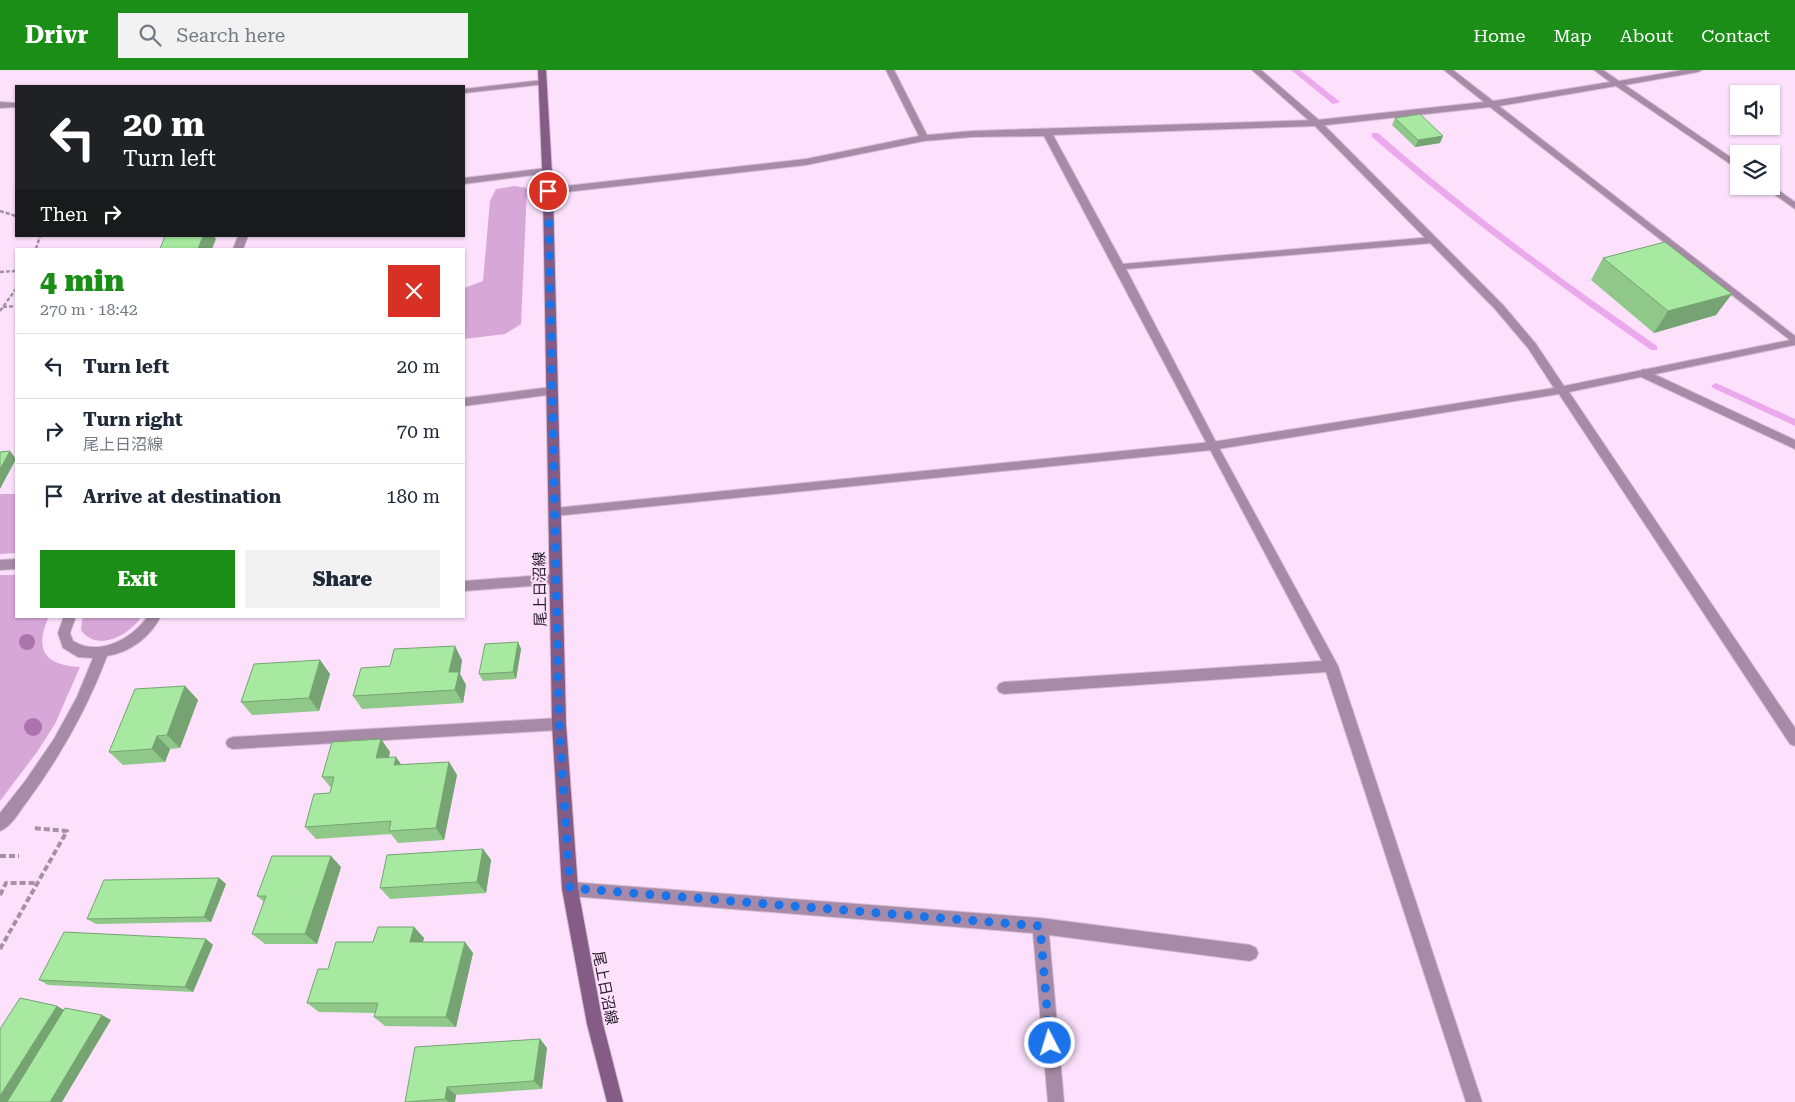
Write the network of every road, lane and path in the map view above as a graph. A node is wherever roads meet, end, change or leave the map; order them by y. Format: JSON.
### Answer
{"nodes":[{"id":1,"x":542,"y":70,"type":"edge"},
{"id":2,"x":890,"y":70,"type":"edge"},
{"id":3,"x":1256,"y":70,"type":"edge"},
{"id":4,"x":1448,"y":70,"type":"edge"},
{"id":5,"x":1598,"y":70,"type":"edge"},
{"id":6,"x":1698,"y":70,"type":"edge"},
{"id":7,"x":542,"y":82,"type":"junction"},
{"id":8,"x":1620,"y":84,"type":"junction"},
{"id":9,"x":465,"y":91,"type":"edge"},
{"id":10,"x":1493,"y":104,"type":"junction"},
{"id":11,"x":0,"y":105,"type":"edge"},
{"id":12,"x":15,"y":105,"type":"edge"},
{"id":13,"x":1317,"y":124,"type":"junction"},
{"id":14,"x":1047,"y":133,"type":"junction"},
{"id":15,"x":924,"y":138,"type":"junction"},
{"id":16,"x":1730,"y":161,"type":"edge"},
{"id":17,"x":546,"y":171,"type":"junction"},
{"id":18,"x":465,"y":181,"type":"edge"},
{"id":19,"x":548,"y":191,"type":"junction"},
{"id":20,"x":1780,"y":195,"type":"edge"},
{"id":21,"x":1795,"y":206,"type":"edge"},
{"id":22,"x":0,"y":211,"type":"edge"},
{"id":23,"x":15,"y":216,"type":"edge"},
{"id":24,"x":1432,"y":240,"type":"junction"},
{"id":25,"x":1120,"y":267,"type":"junction"},
{"id":26,"x":15,"y":271,"type":"edge"},
{"id":27,"x":0,"y":272,"type":"edge"},
{"id":28,"x":15,"y":290,"type":"edge"},
{"id":29,"x":15,"y":306,"type":"edge"},
{"id":30,"x":3,"y":307,"type":"junction"},
{"id":31,"x":0,"y":311,"type":"edge"},
{"id":32,"x":1795,"y":341,"type":"edge"},
{"id":33,"x":1642,"y":373,"type":"junction"},
{"id":34,"x":1562,"y":390,"type":"junction"},
{"id":35,"x":551,"y":391,"type":"junction"},
{"id":36,"x":465,"y":402,"type":"edge"},
{"id":37,"x":1795,"y":445,"type":"edge"},
{"id":38,"x":1212,"y":446,"type":"junction"},
{"id":39,"x":555,"y":512,"type":"junction"},
{"id":40,"x":0,"y":564,"type":"edge"},
{"id":41,"x":15,"y":564,"type":"edge"},
{"id":42,"x":556,"y":579,"type":"junction"},
{"id":43,"x":465,"y":586,"type":"edge"},
{"id":44,"x":69,"y":618,"type":"edge"},
{"id":45,"x":154,"y":618,"type":"edge"},
{"id":46,"x":102,"y":653,"type":"junction"},
{"id":47,"x":1331,"y":666,"type":"junction"},
{"id":48,"x":1004,"y":688,"type":"dead end"},
{"id":49,"x":559,"y":724,"type":"junction"},
{"id":50,"x":1795,"y":740,"type":"edge"},
{"id":51,"x":233,"y":743,"type":"dead end"},
{"id":52,"x":0,"y":824,"type":"edge"},
{"id":53,"x":29,"y":828,"type":"dead end"},
{"id":54,"x":0,"y":856,"type":"edge"},
{"id":55,"x":19,"y":856,"type":"dead end"},
{"id":56,"x":38,"y":884,"type":"junction"},
{"id":57,"x":570,"y":888,"type":"junction"},
{"id":58,"x":0,"y":895,"type":"edge"},
{"id":59,"x":1040,"y":926,"type":"junction"},
{"id":60,"x":0,"y":949,"type":"edge"},
{"id":61,"x":1250,"y":953,"type":"dead end"},
{"id":62,"x":615,"y":1102,"type":"edge"},
{"id":63,"x":1056,"y":1102,"type":"edge"},
{"id":64,"x":1474,"y":1102,"type":"edge"}],
"edges":[{"from":1,"to":7,"type":"main road","name":"尾上日沼線"},
{"from":2,"to":15,"type":"street"},
{"from":3,"to":13,"type":"street"},
{"from":4,"to":10,"type":"street"},
{"from":5,"to":8,"type":"street"},
{"from":6,"to":8,"type":"street"},
{"from":7,"to":9,"type":"street"},
{"from":7,"to":17,"type":"main road","name":"尾上日沼線"},
{"from":8,"to":10,"type":"street"},
{"from":8,"to":16,"type":"street"},
{"from":10,"to":13,"type":"street"},
{"from":10,"to":32,"type":"street"},
{"from":11,"to":12,"type":"street"},
{"from":13,"to":14,"type":"street"},
{"from":13,"to":24,"type":"street"},
{"from":14,"to":15,"type":"street"},
{"from":14,"to":25,"type":"street"},
{"from":15,"to":19,"type":"street"},
{"from":17,"to":18,"type":"street"},
{"from":17,"to":19,"type":"main road","name":"尾上日沼線"},
{"from":19,"to":35,"type":"main road","name":"尾上日沼線"},
{"from":20,"to":21,"type":"street"},
{"from":22,"to":23,"type":"path"},
{"from":24,"to":25,"type":"street"},
{"from":24,"to":34,"type":"street"},
{"from":25,"to":38,"type":"street"},
{"from":26,"to":27,"type":"path"},
{"from":28,"to":30,"type":"path"},
{"from":29,"to":30,"type":"path"},
{"from":30,"to":31,"type":"path"},
{"from":32,"to":33,"type":"street"},
{"from":33,"to":34,"type":"street"},
{"from":33,"to":37,"type":"street"},
{"from":34,"to":38,"type":"street"},
{"from":34,"to":50,"type":"street"},
{"from":35,"to":36,"type":"street"},
{"from":35,"to":39,"type":"main road","name":"尾上日沼線"},
{"from":38,"to":39,"type":"street"},
{"from":38,"to":47,"type":"street"},
{"from":39,"to":42,"type":"main road","name":"尾上日沼線"},
{"from":40,"to":41,"type":"street"},
{"from":42,"to":43,"type":"street"},
{"from":42,"to":49,"type":"main road","name":"尾上日沼線"},
{"from":44,"to":46,"type":"street"},
{"from":45,"to":46,"type":"street"},
{"from":46,"to":52,"type":"street"},
{"from":47,"to":48,"type":"street"},
{"from":47,"to":64,"type":"street"},
{"from":49,"to":51,"type":"street"},
{"from":49,"to":57,"type":"main road","name":"尾上日沼線"},
{"from":53,"to":56,"type":"path"},
{"from":54,"to":55,"type":"path"},
{"from":56,"to":58,"type":"path"},
{"from":56,"to":60,"type":"path"},
{"from":57,"to":59,"type":"street"},
{"from":57,"to":62,"type":"main road","name":"尾上日沼線"},
{"from":59,"to":61,"type":"street"},
{"from":59,"to":63,"type":"street"}]}
